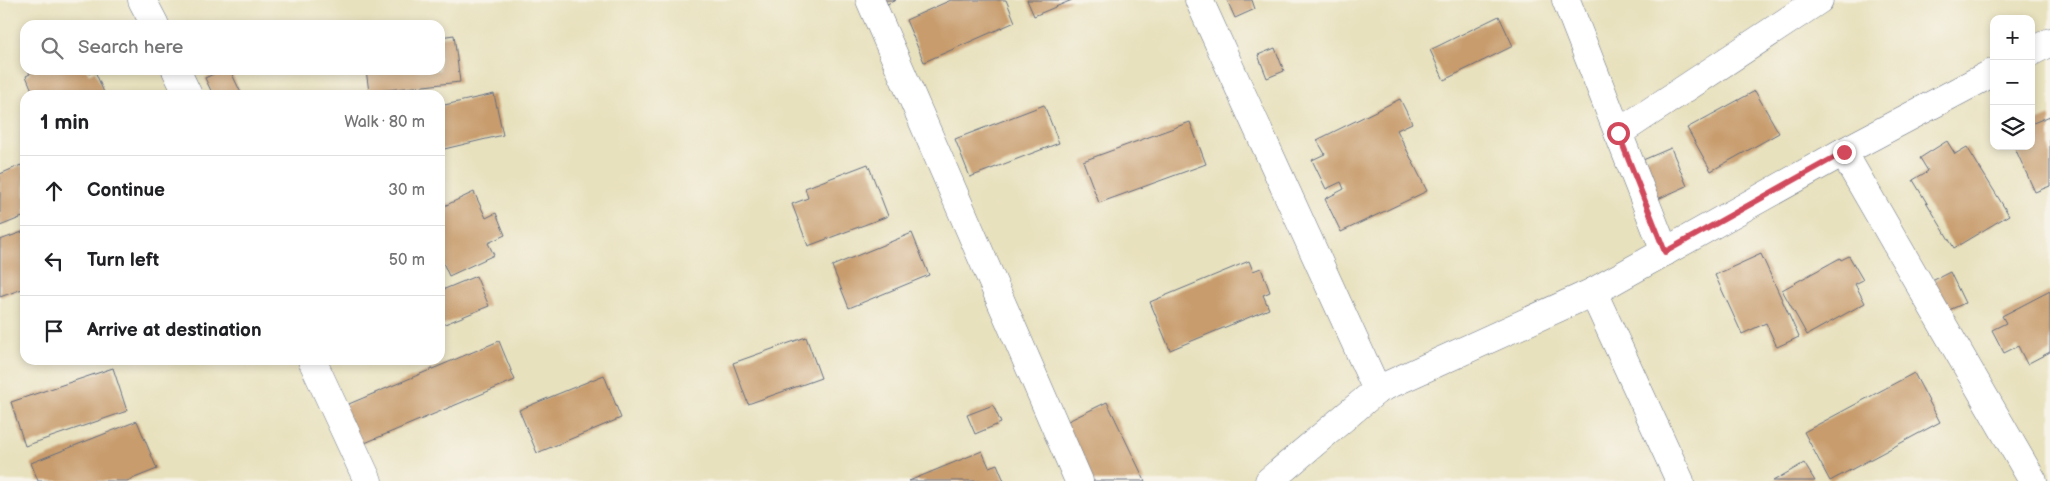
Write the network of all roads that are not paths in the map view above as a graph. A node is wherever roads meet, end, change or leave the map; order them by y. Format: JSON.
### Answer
{"nodes":[{"id":1,"x":142,"y":0,"type":"edge"},
{"id":2,"x":870,"y":0,"type":"edge"},
{"id":3,"x":1199,"y":0,"type":"edge"},
{"id":4,"x":1566,"y":0,"type":"edge"},
{"id":5,"x":1819,"y":0,"type":"edge"},
{"id":6,"x":152,"y":20,"type":"edge"},
{"id":7,"x":2050,"y":42,"type":"edge"},
{"id":8,"x":2035,"y":50,"type":"edge"},
{"id":9,"x":1990,"y":74,"type":"edge"},
{"id":10,"x":178,"y":75,"type":"edge"},
{"id":11,"x":186,"y":90,"type":"edge"},
{"id":12,"x":1618,"y":133,"type":"junction"},
{"id":13,"x":1844,"y":152,"type":"junction"},
{"id":14,"x":1665,"y":252,"type":"junction"},
{"id":15,"x":1593,"y":292,"type":"junction"},
{"id":16,"x":314,"y":365,"type":"edge"},
{"id":17,"x":1377,"y":390,"type":"junction"},
{"id":18,"x":368,"y":481,"type":"edge"},
{"id":19,"x":1080,"y":481,"type":"edge"},
{"id":20,"x":1269,"y":481,"type":"edge"},
{"id":21,"x":1680,"y":481,"type":"edge"},
{"id":22,"x":2033,"y":481,"type":"edge"}],
"edges":[{"from":1,"to":6,"type":"street"},
{"from":2,"to":19,"type":"street"},
{"from":3,"to":17,"type":"street"},
{"from":4,"to":12,"type":"street"},
{"from":5,"to":12,"type":"street"},
{"from":7,"to":8,"type":"street"},
{"from":9,"to":13,"type":"street"},
{"from":10,"to":11,"type":"street"},
{"from":12,"to":14,"type":"street"},
{"from":13,"to":14,"type":"street"},
{"from":13,"to":22,"type":"street"},
{"from":14,"to":15,"type":"street"},
{"from":15,"to":17,"type":"street"},
{"from":15,"to":21,"type":"street"},
{"from":16,"to":18,"type":"street"},
{"from":17,"to":20,"type":"street"}]}
